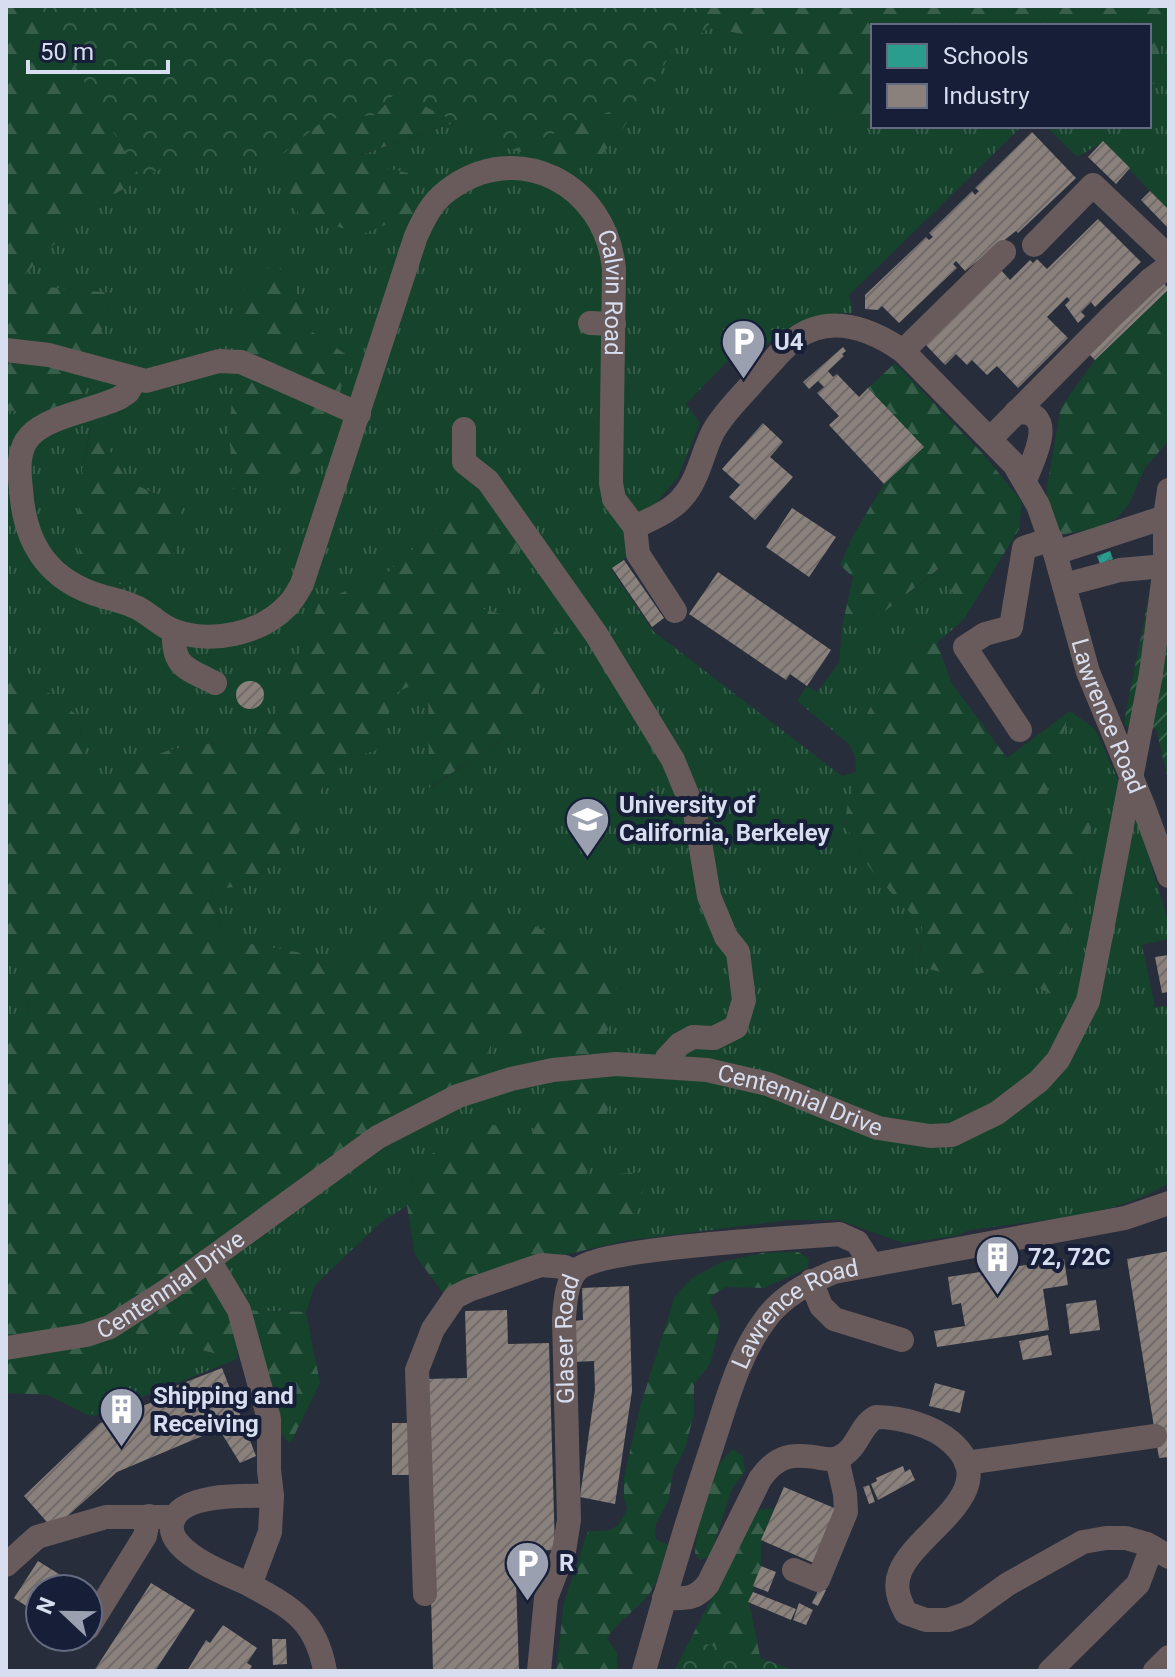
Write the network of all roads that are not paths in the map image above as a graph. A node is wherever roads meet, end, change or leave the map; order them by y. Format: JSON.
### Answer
{"nodes":[{"id":1,"x":1034,"y":245,"type":"dead end"},
{"id":2,"x":1004,"y":252,"type":"dead end"},
{"id":3,"x":1169,"y":257,"type":"edge"},
{"id":4,"x":1169,"y":266,"type":"edge"},
{"id":5,"x":6,"y":350,"type":"edge"},
{"id":6,"x":903,"y":351,"type":"junction"},
{"id":7,"x":135,"y":380,"type":"junction"},
{"id":8,"x":1016,"y":412,"type":"junction"},
{"id":9,"x":359,"y":414,"type":"junction"},
{"id":10,"x":464,"y":429,"type":"dead end"},
{"id":11,"x":990,"y":439,"type":"junction"},
{"id":12,"x":1025,"y":480,"type":"junction"},
{"id":13,"x":1169,"y":490,"type":"edge"},
{"id":14,"x":1165,"y":517,"type":"junction"},
{"id":15,"x":635,"y":527,"type":"junction"},
{"id":16,"x":1053,"y":546,"type":"junction"},
{"id":17,"x":1165,"y":566,"type":"junction"},
{"id":18,"x":1064,"y":585,"type":"junction"},
{"id":19,"x":675,"y":611,"type":"dead end"},
{"id":20,"x":174,"y":631,"type":"junction"},
{"id":21,"x":215,"y":683,"type":"dead end"},
{"id":22,"x":1020,"y":730,"type":"dead end"},
{"id":23,"x":1169,"y":876,"type":"edge"},
{"id":24,"x":664,"y":1065,"type":"junction"},
{"id":25,"x":1169,"y":1203,"type":"edge"},
{"id":26,"x":209,"y":1260,"type":"junction"},
{"id":27,"x":871,"y":1264,"type":"junction"},
{"id":28,"x":575,"y":1272,"type":"junction"},
{"id":29,"x":811,"y":1281,"type":"junction"},
{"id":30,"x":902,"y":1340,"type":"dead end"},
{"id":31,"x":6,"y":1348,"type":"edge"},
{"id":32,"x":1155,"y":1436,"type":"dead end"},
{"id":33,"x":837,"y":1459,"type":"junction"},
{"id":34,"x":966,"y":1463,"type":"junction"},
{"id":35,"x":272,"y":1496,"type":"junction"},
{"id":36,"x":149,"y":1516,"type":"junction"},
{"id":37,"x":174,"y":1517,"type":"junction"},
{"id":38,"x":1160,"y":1552,"type":"edge"},
{"id":39,"x":6,"y":1565,"type":"edge"},
{"id":40,"x":794,"y":1570,"type":"dead end"},
{"id":41,"x":250,"y":1585,"type":"junction"},
{"id":42,"x":425,"y":1594,"type":"dead end"},
{"id":43,"x":664,"y":1598,"type":"junction"},
{"id":44,"x":104,"y":1602,"type":"edge"},
{"id":45,"x":1169,"y":1657,"type":"edge"},
{"id":46,"x":325,"y":1671,"type":"edge"},
{"id":47,"x":539,"y":1671,"type":"edge"},
{"id":48,"x":644,"y":1671,"type":"edge"},
{"id":49,"x":1050,"y":1671,"type":"edge"},
{"id":50,"x":1155,"y":1671,"type":"edge"}],
"edges":[{"from":1,"to":3,"type":"street"},
{"from":2,"to":6,"type":"street"},
{"from":4,"to":8,"type":"street"},
{"from":5,"to":7,"type":"street"},
{"from":6,"to":11,"type":"street"},
{"from":6,"to":15,"type":"street"},
{"from":7,"to":9,"type":"street"},
{"from":7,"to":20,"type":"street","name":"Calvin Road"},
{"from":8,"to":11,"type":"street"},
{"from":8,"to":12,"type":"street"},
{"from":9,"to":15,"type":"street","name":"Calvin Road"},
{"from":9,"to":20,"type":"street","name":"Calvin Road"},
{"from":10,"to":24,"type":"street"},
{"from":11,"to":12,"type":"street"},
{"from":12,"to":16,"type":"street"},
{"from":13,"to":14,"type":"street","name":"Centennial Drive"},
{"from":14,"to":16,"type":"street"},
{"from":14,"to":17,"type":"street","name":"Centennial Drive"},
{"from":15,"to":19,"type":"street","name":"Calvin Road"},
{"from":16,"to":18,"type":"street","name":"Lawrence Road"},
{"from":16,"to":22,"type":"street"},
{"from":17,"to":18,"type":"street"},
{"from":17,"to":24,"type":"street","name":"Centennial Drive","bridge":true},
{"from":18,"to":23,"type":"street","name":"Lawrence Road"},
{"from":20,"to":21,"type":"street"},
{"from":24,"to":26,"type":"street","name":"Centennial Drive"},
{"from":25,"to":27,"type":"street","name":"Lawrence Road"},
{"from":26,"to":31,"type":"street","name":"Centennial Drive"},
{"from":26,"to":35,"type":"street"},
{"from":27,"to":28,"type":"street","name":"Glaser Road"},
{"from":27,"to":29,"type":"street","name":"Lawrence Road"},
{"from":28,"to":42,"type":"street"},
{"from":28,"to":47,"type":"street","name":"Glaser Road"},
{"from":29,"to":30,"type":"street"},
{"from":29,"to":43,"type":"street","name":"Lawrence Road"},
{"from":32,"to":34,"type":"street"},
{"from":33,"to":34,"type":"street"},
{"from":33,"to":40,"type":"street"},
{"from":33,"to":43,"type":"street"},
{"from":34,"to":38,"type":"street"},
{"from":35,"to":37,"type":"street"},
{"from":35,"to":41,"type":"street"},
{"from":36,"to":37,"type":"street"},
{"from":36,"to":39,"type":"street"},
{"from":36,"to":44,"type":"street"},
{"from":37,"to":41,"type":"street"},
{"from":38,"to":49,"type":"street"},
{"from":41,"to":46,"type":"street"},
{"from":43,"to":48,"type":"street","name":"Lawrence Road"},
{"from":45,"to":50,"type":"street"}]}
